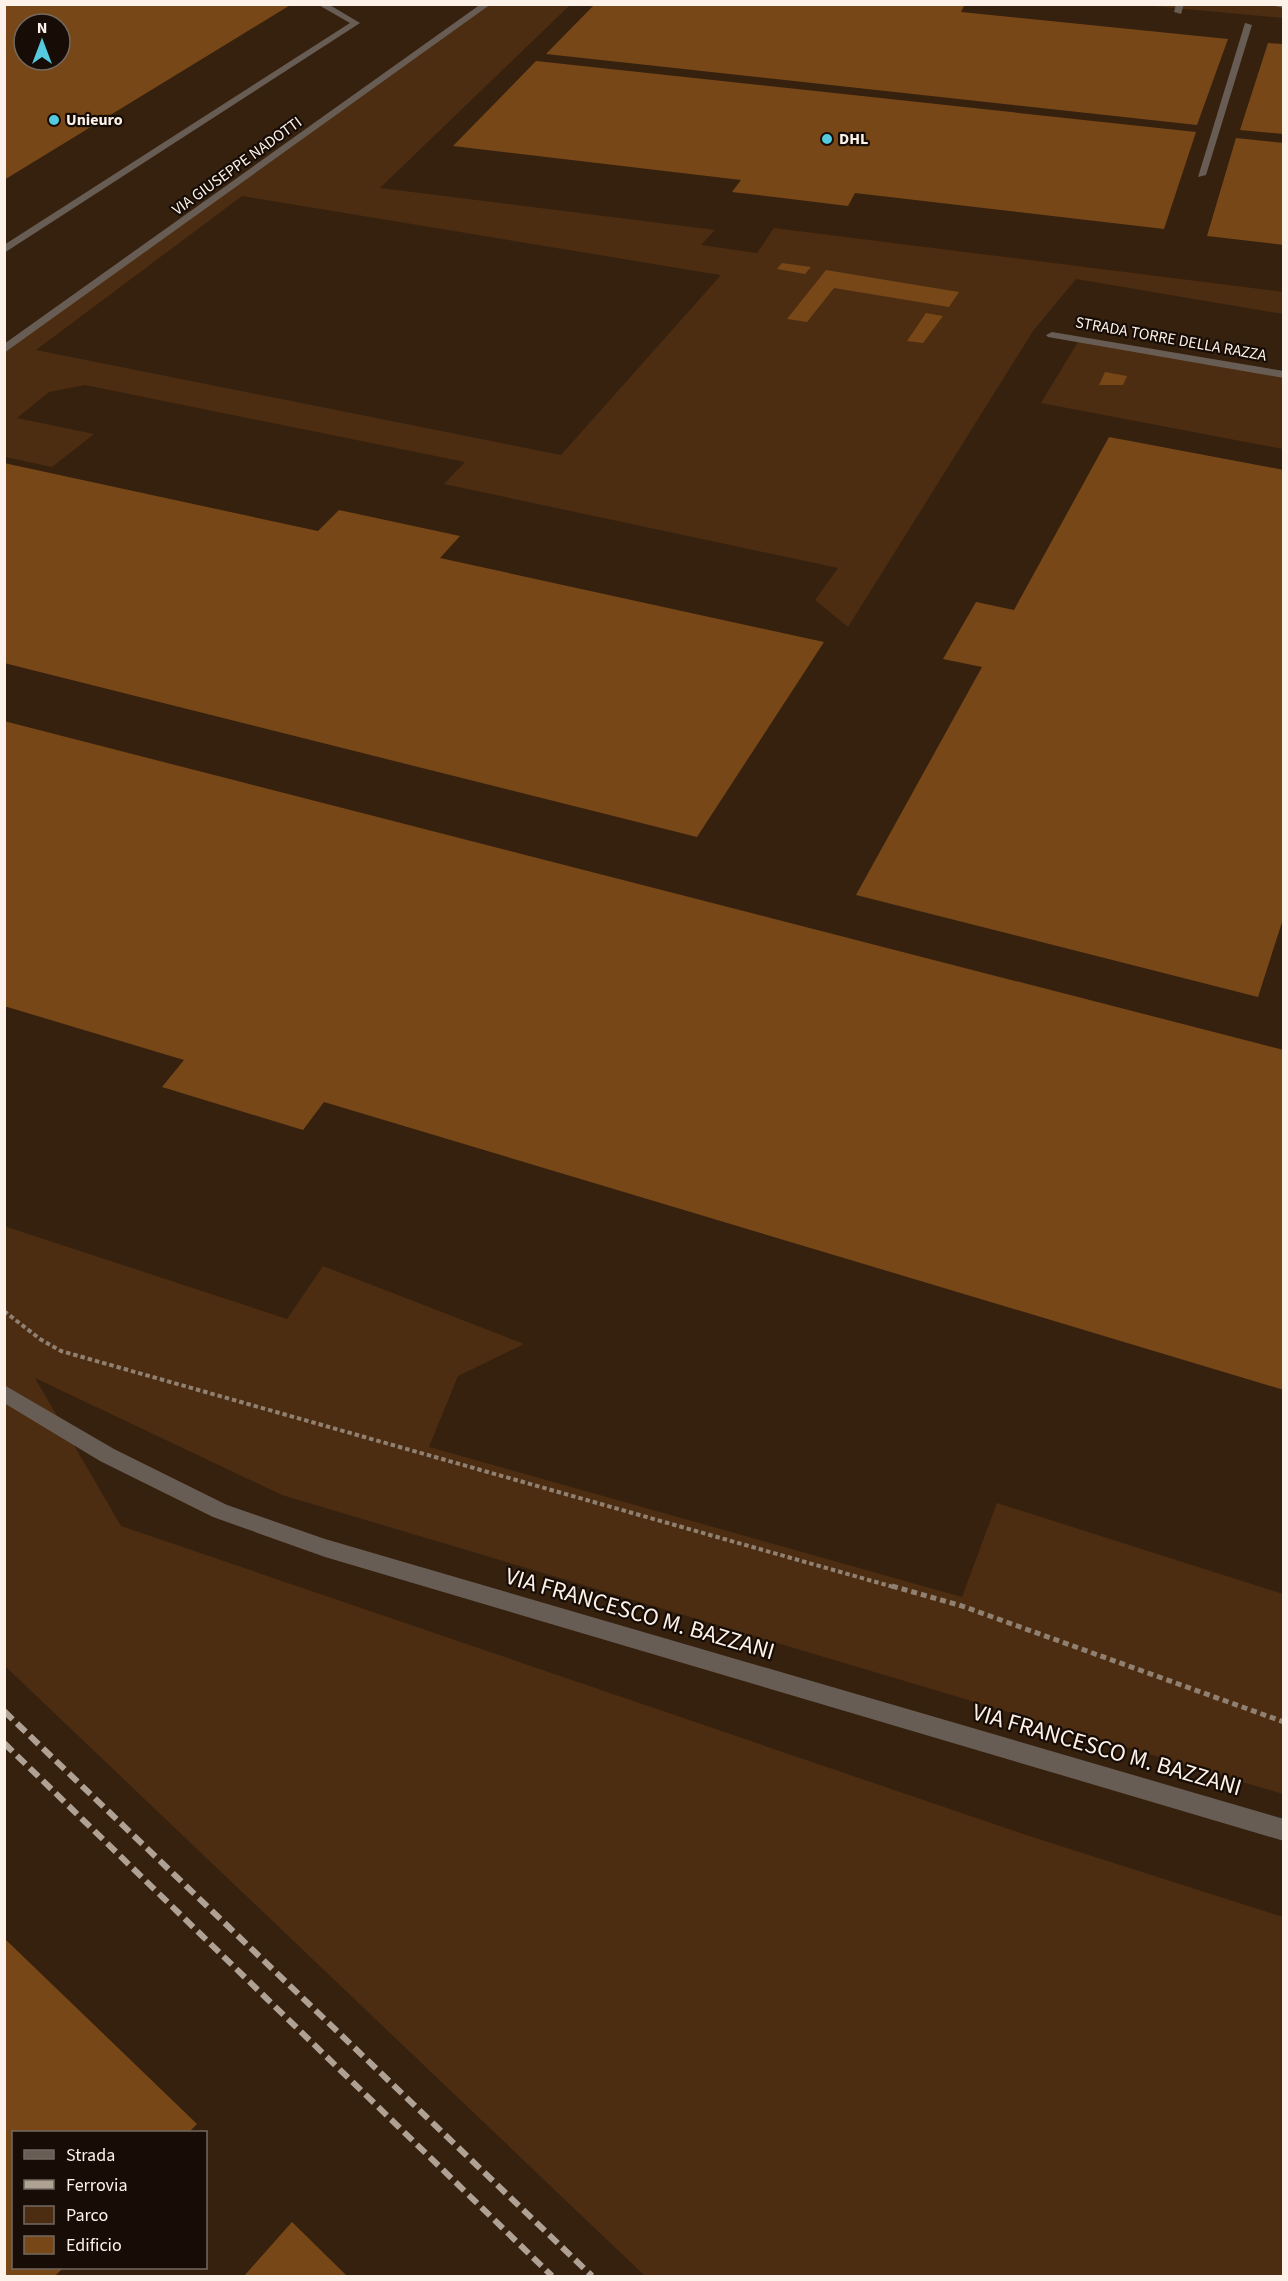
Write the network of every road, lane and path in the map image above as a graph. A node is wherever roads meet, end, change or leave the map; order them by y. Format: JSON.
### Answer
{"nodes":[{"id":1,"x":321,"y":4,"type":"edge"},
{"id":2,"x":487,"y":4,"type":"edge"},
{"id":3,"x":1269,"y":4,"type":"edge"},
{"id":4,"x":1284,"y":6,"type":"edge"},
{"id":5,"x":1248,"y":25,"type":"dead end"},
{"id":6,"x":1201,"y":175,"type":"dead end"},
{"id":7,"x":4,"y":250,"type":"edge"},
{"id":8,"x":1052,"y":335,"type":"dead end"},
{"id":9,"x":4,"y":350,"type":"edge"},
{"id":10,"x":1284,"y":375,"type":"edge"},
{"id":11,"x":4,"y":1311,"type":"edge"},
{"id":12,"x":4,"y":1393,"type":"edge"},
{"id":13,"x":1284,"y":1722,"type":"edge"},
{"id":14,"x":1284,"y":1830,"type":"edge"}],
"edges":[{"from":1,"to":7,"type":"street"},
{"from":2,"to":9,"type":"street","name":"VIA GIUSEPPE NADOTTI"},
{"from":3,"to":4,"type":"street"},
{"from":5,"to":6,"type":"street"},
{"from":8,"to":10,"type":"street","name":"STRADA TORRE DELLA RAZZA"},
{"from":11,"to":13,"type":"path"},
{"from":12,"to":14,"type":"street","name":"VIA FRANCESCO M. BAZZANI"}]}
